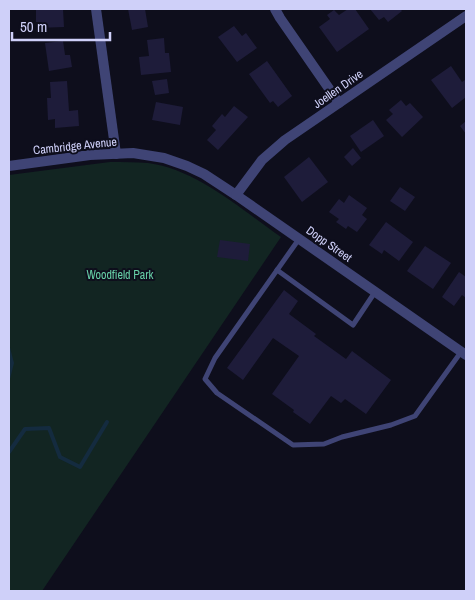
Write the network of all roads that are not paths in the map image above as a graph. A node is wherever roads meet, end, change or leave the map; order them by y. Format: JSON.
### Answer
{"nodes":[{"id":1,"x":96,"y":9,"type":"edge"},
{"id":2,"x":275,"y":9,"type":"edge"},
{"id":3,"x":465,"y":21,"type":"edge"},
{"id":4,"x":339,"y":104,"type":"junction"},
{"id":5,"x":116,"y":154,"type":"junction"},
{"id":6,"x":173,"y":161,"type":"joint"},
{"id":7,"x":9,"y":166,"type":"edge"},
{"id":8,"x":236,"y":196,"type":"junction"},
{"id":9,"x":299,"y":239,"type":"junction"},
{"id":10,"x":277,"y":270,"type":"junction"},
{"id":11,"x":375,"y":292,"type":"junction"},
{"id":12,"x":464,"y":353,"type":"edge"}],
"edges":[{"from":1,"to":5,"type":"street"},
{"from":2,"to":4,"type":"street"},
{"from":3,"to":4,"type":"street","name":"Joellen Drive"},
{"from":4,"to":8,"type":"street","name":"Joellen Drive"},
{"from":5,"to":6,"type":"street","name":"Cambridge Avenue"},
{"from":5,"to":7,"type":"street","name":"Cambridge Avenue"},
{"from":6,"to":8,"type":"street","name":"Dopp Street"},
{"from":8,"to":9,"type":"street","name":"Dopp Street"},
{"from":9,"to":10,"type":"lane"},
{"from":9,"to":11,"type":"street","name":"Dopp Street"},
{"from":10,"to":11,"type":"lane"},
{"from":10,"to":12,"type":"lane"},
{"from":11,"to":12,"type":"street","name":"Dopp Street"}]}
